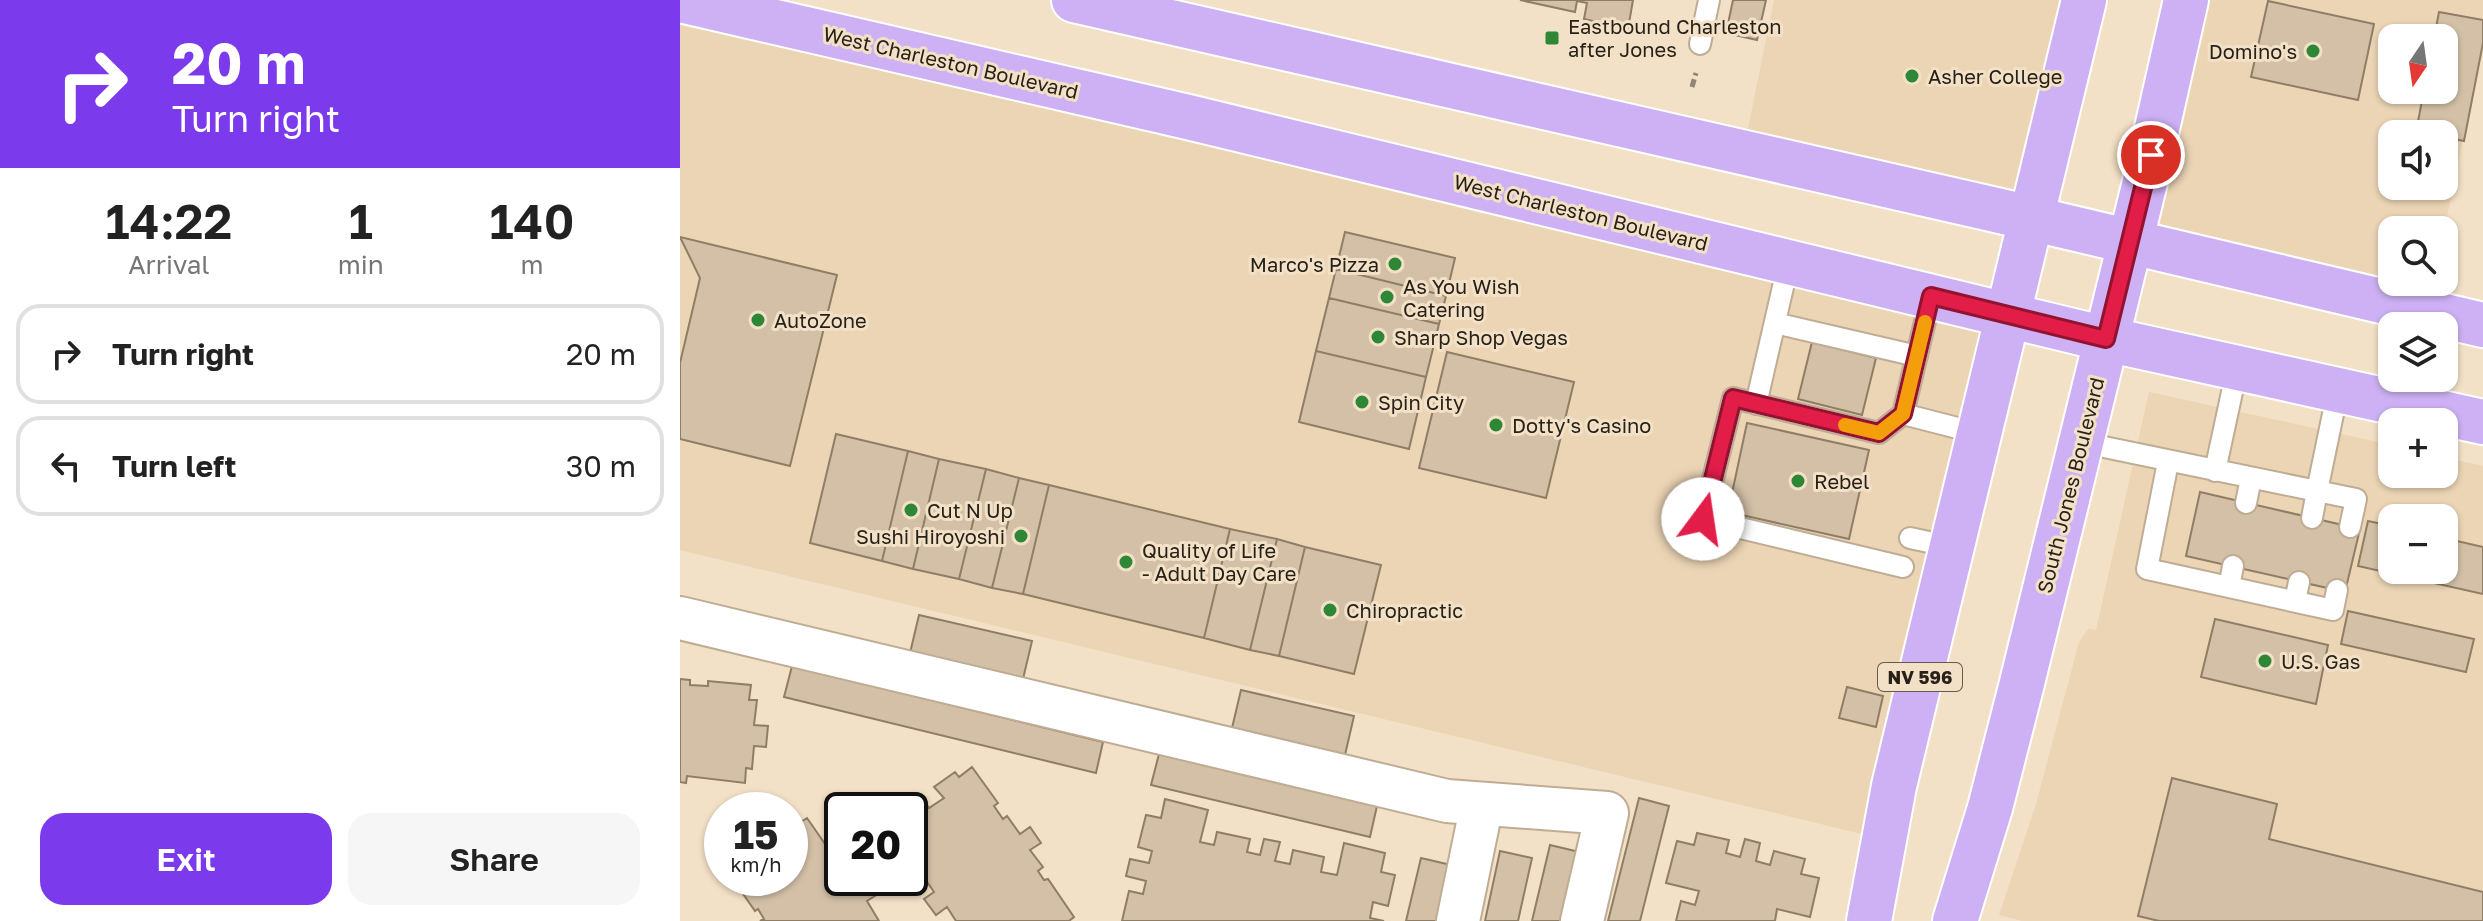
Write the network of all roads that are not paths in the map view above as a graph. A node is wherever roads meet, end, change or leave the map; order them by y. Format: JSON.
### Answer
{"nodes":[{"id":1,"x":1074,"y":0,"type":"edge"},
{"id":2,"x":1709,"y":0,"type":"edge"},
{"id":3,"x":2084,"y":0,"type":"edge"},
{"id":4,"x":2186,"y":0,"type":"edge"},
{"id":5,"x":686,"y":1,"type":"edge"},
{"id":6,"x":1700,"y":44,"type":"dead end"},
{"id":7,"x":2032,"y":218,"type":"junction"},
{"id":8,"x":2131,"y":242,"type":"junction"},
{"id":9,"x":1789,"y":261,"type":"junction"},
{"id":10,"x":1931,"y":296,"type":"junction"},
{"id":11,"x":2007,"y":314,"type":"junction"},
{"id":12,"x":1775,"y":323,"type":"junction"},
{"id":13,"x":2483,"y":325,"type":"edge"},
{"id":14,"x":2106,"y":339,"type":"junction"},
{"id":15,"x":1917,"y":356,"type":"junction"},
{"id":16,"x":2237,"y":369,"type":"junction"},
{"id":17,"x":2338,"y":390,"type":"junction"},
{"id":18,"x":1756,"y":404,"type":"junction"},
{"id":19,"x":1903,"y":414,"type":"junction"},
{"id":20,"x":2483,"y":422,"type":"edge"},
{"id":21,"x":1977,"y":433,"type":"junction"},
{"id":22,"x":2080,"y":442,"type":"junction"},
{"id":23,"x":2168,"y":462,"type":"junction"},
{"id":24,"x":2215,"y":471,"type":"junction"},
{"id":25,"x":2251,"y":478,"type":"junction"},
{"id":26,"x":2317,"y":491,"type":"junction"},
{"id":27,"x":2246,"y":503,"type":"dead end"},
{"id":28,"x":2312,"y":518,"type":"dead end"},
{"id":29,"x":2350,"y":527,"type":"dead end"},
{"id":30,"x":1910,"y":538,"type":"dead end"},
{"id":31,"x":1952,"y":547,"type":"junction"},
{"id":32,"x":1903,"y":567,"type":"dead end"},
{"id":33,"x":2337,"y":590,"type":"dead end"},
{"id":34,"x":680,"y":618,"type":"edge"},
{"id":35,"x":1482,"y":804,"type":"junction"},
{"id":36,"x":1458,"y":921,"type":"edge"},
{"id":37,"x":1582,"y":921,"type":"edge"},
{"id":38,"x":1869,"y":921,"type":"edge"},
{"id":39,"x":1955,"y":921,"type":"edge"}],
"edges":[{"from":1,"to":7,"type":"main road"},
{"from":2,"to":6,"type":"lane"},
{"from":3,"to":7,"type":"main road","number":"NV 596"},
{"from":4,"to":8,"type":"main road","name":"South Jones Boulevard"},
{"from":5,"to":9,"type":"main road","name":"West Charleston Boulevard"},
{"from":7,"to":8,"type":"main road"},
{"from":7,"to":11,"type":"main road","number":"NV 596"},
{"from":8,"to":13,"type":"main road"},
{"from":8,"to":14,"type":"main road","name":"South Jones Boulevard"},
{"from":9,"to":10,"type":"main road","name":"West Charleston Boulevard"},
{"from":9,"to":12,"type":"lane"},
{"from":10,"to":11,"type":"main road","name":"West Charleston Boulevard"},
{"from":10,"to":15,"type":"lane"},
{"from":11,"to":14,"type":"main road","name":"West Charleston Boulevard"},
{"from":11,"to":21,"type":"main road","number":"NV 596"},
{"from":12,"to":15,"type":"lane"},
{"from":12,"to":18,"type":"lane"},
{"from":14,"to":16,"type":"main road","name":"West Charleston Boulevard"},
{"from":14,"to":22,"type":"main road","name":"South Jones Boulevard"},
{"from":15,"to":19,"type":"lane"},
{"from":16,"to":17,"type":"main road","name":"West Charleston Boulevard"},
{"from":16,"to":24,"type":"lane"},
{"from":17,"to":20,"type":"main road","name":"West Charleston Boulevard"},
{"from":17,"to":26,"type":"lane"},
{"from":18,"to":19,"type":"lane"},
{"from":18,"to":32,"type":"lane"},
{"from":19,"to":21,"type":"lane"},
{"from":21,"to":31,"type":"main road","number":"NV 596"},
{"from":22,"to":23,"type":"lane"},
{"from":22,"to":39,"type":"main road","name":"South Jones Boulevard"},
{"from":23,"to":24,"type":"lane"},
{"from":23,"to":33,"type":"lane"},
{"from":24,"to":25,"type":"lane"},
{"from":25,"to":26,"type":"lane"},
{"from":25,"to":27,"type":"lane"},
{"from":26,"to":28,"type":"lane"},
{"from":26,"to":29,"type":"lane"},
{"from":30,"to":31,"type":"lane"},
{"from":31,"to":38,"type":"main road","number":"NV 596"},
{"from":34,"to":35,"type":"street"},
{"from":35,"to":36,"type":"street"},
{"from":35,"to":37,"type":"street"}]}
